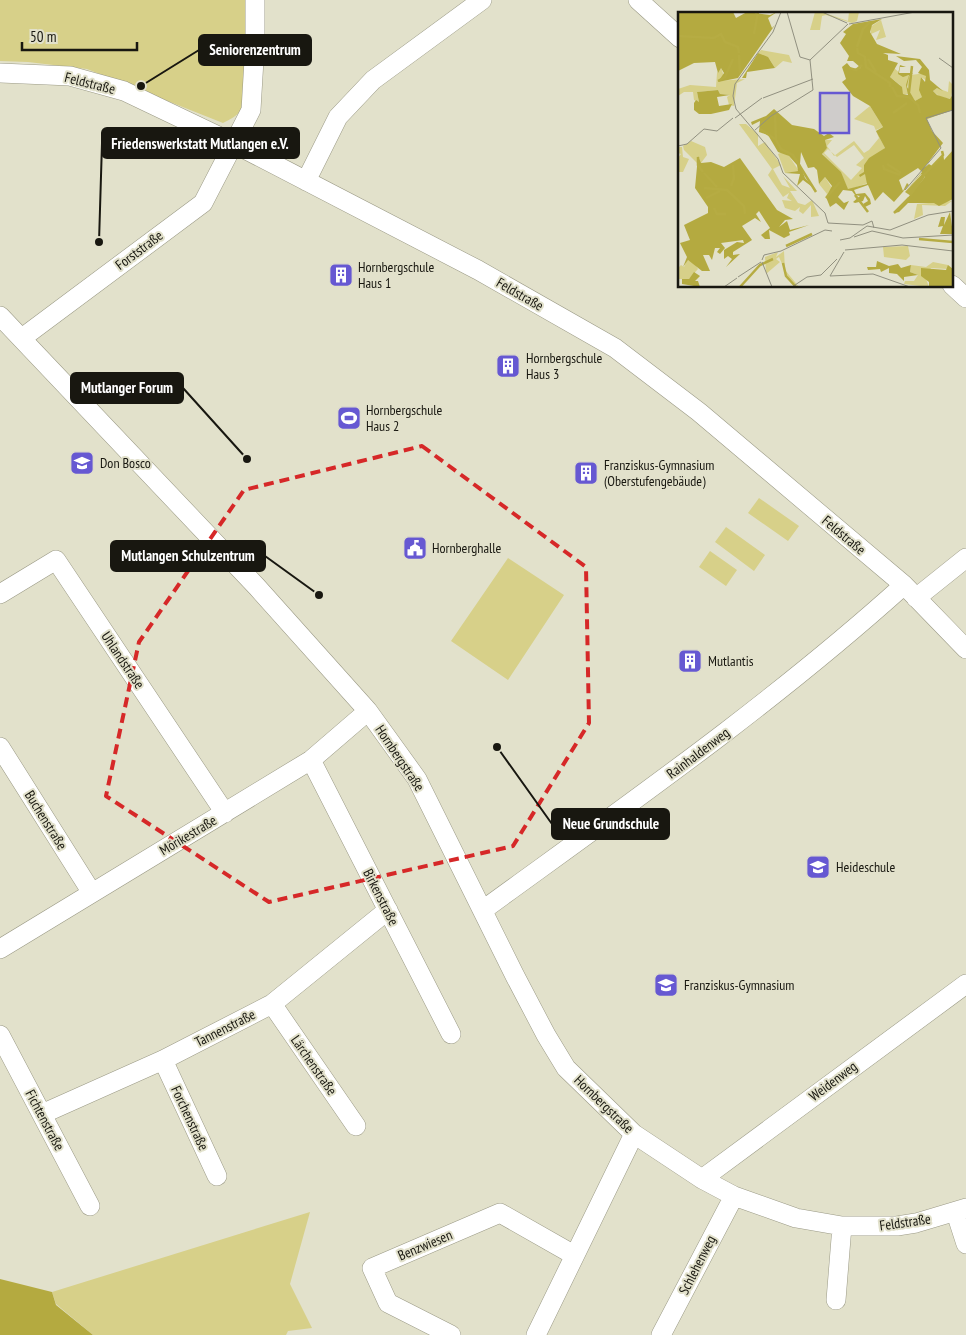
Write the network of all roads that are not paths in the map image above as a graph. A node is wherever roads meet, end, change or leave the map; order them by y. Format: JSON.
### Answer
{"nodes":[{"id":1,"x":254,"y":0,"type":"edge"},
{"id":2,"x":482,"y":0,"type":"edge"},
{"id":3,"x":638,"y":0,"type":"edge"},
{"id":4,"x":678,"y":36,"type":"edge"},
{"id":5,"x":0,"y":73,"type":"edge"},
{"id":6,"x":235,"y":144,"type":"junction"},
{"id":7,"x":306,"y":181,"type":"junction"},
{"id":8,"x":954,"y":287,"type":"edge"},
{"id":9,"x":966,"y":298,"type":"edge"},
{"id":10,"x":8,"y":328,"type":"edge"},
{"id":11,"x":966,"y":558,"type":"edge"},
{"id":12,"x":910,"y":591,"type":"junction"},
{"id":13,"x":0,"y":594,"type":"edge"},
{"id":14,"x":966,"y":649,"type":"edge"},
{"id":15,"x":368,"y":711,"type":"junction"},
{"id":16,"x":0,"y":746,"type":"edge"},
{"id":17,"x":311,"y":760,"type":"junction"},
{"id":18,"x":225,"y":813,"type":"junction"},
{"id":19,"x":92,"y":893,"type":"junction"},
{"id":20,"x":388,"y":910,"type":"junction"},
{"id":21,"x":483,"y":910,"type":"junction"},
{"id":22,"x":0,"y":949,"type":"edge"},
{"id":23,"x":966,"y":984,"type":"edge"},
{"id":24,"x":272,"y":1004,"type":"junction"},
{"id":25,"x":451,"y":1034,"type":"dead end"},
{"id":26,"x":0,"y":1035,"type":"edge"},
{"id":27,"x":163,"y":1060,"type":"junction"},
{"id":28,"x":42,"y":1114,"type":"junction"},
{"id":29,"x":356,"y":1126,"type":"dead end"},
{"id":30,"x":634,"y":1134,"type":"junction"},
{"id":31,"x":217,"y":1176,"type":"dead end"},
{"id":32,"x":702,"y":1179,"type":"junction"},
{"id":33,"x":734,"y":1196,"type":"junction"},
{"id":34,"x":90,"y":1206,"type":"dead end"},
{"id":35,"x":764,"y":1208,"type":"joint"},
{"id":36,"x":961,"y":1210,"type":"edge"},
{"id":37,"x":842,"y":1226,"type":"junction"},
{"id":38,"x":966,"y":1244,"type":"edge"},
{"id":39,"x":574,"y":1255,"type":"junction"},
{"id":40,"x":836,"y":1300,"type":"dead end"},
{"id":41,"x":452,"y":1335,"type":"edge"},
{"id":42,"x":536,"y":1335,"type":"edge"},
{"id":43,"x":661,"y":1335,"type":"edge"}],
"edges":[{"from":1,"to":6,"type":"street","name":"Forststraße"},
{"from":2,"to":7,"type":"street"},
{"from":3,"to":4,"type":"street"},
{"from":5,"to":6,"type":"street","name":"Feldstraße"},
{"from":6,"to":7,"type":"street","name":"Feldstraße"},
{"from":6,"to":10,"type":"street","name":"Forststraße"},
{"from":7,"to":12,"type":"street","name":"Feldstraße"},
{"from":8,"to":9,"type":"street"},
{"from":10,"to":15,"type":"street","name":"Hornbergstraße"},
{"from":11,"to":12,"type":"street","name":"Rainhaldenweg"},
{"from":12,"to":14,"type":"street","name":"Feldstraße"},
{"from":12,"to":21,"type":"street","name":"Rainhaldenweg"},
{"from":13,"to":18,"type":"street","name":"Uhlandstraße"},
{"from":15,"to":17,"type":"street","name":"Mörikestraße"},
{"from":15,"to":21,"type":"street","name":"Hornbergstraße"},
{"from":16,"to":19,"type":"street","name":"Buchenstraße"},
{"from":17,"to":18,"type":"street","name":"Mörikestraße"},
{"from":17,"to":20,"type":"street","name":"Birkenstraße"},
{"from":18,"to":19,"type":"street","name":"Mörikestraße"},
{"from":19,"to":22,"type":"street","name":"Mörikestraße"},
{"from":20,"to":24,"type":"street","name":"Tannenstraße"},
{"from":20,"to":25,"type":"street","name":"Birkenstraße"},
{"from":21,"to":30,"type":"street","name":"Hornbergstraße"},
{"from":23,"to":32,"type":"street","name":"Weidenweg"},
{"from":24,"to":27,"type":"street","name":"Tannenstraße"},
{"from":24,"to":29,"type":"street","name":"Lärchenstraße"},
{"from":26,"to":28,"type":"street","name":"Fichtenstraße"},
{"from":27,"to":28,"type":"street","name":"Tannenstraße"},
{"from":27,"to":31,"type":"street","name":"Forchenstraße"},
{"from":28,"to":34,"type":"street","name":"Fichtenstraße"},
{"from":30,"to":32,"type":"street","name":"Hornbergstraße"},
{"from":30,"to":39,"type":"street"},
{"from":32,"to":33,"type":"street","name":"Hornbergstraße"},
{"from":33,"to":35,"type":"street","name":"Hornbergstraße"},
{"from":33,"to":43,"type":"street","name":"Schlehenweg"},
{"from":35,"to":37,"type":"street","name":"Feldstraße"},
{"from":36,"to":37,"type":"street","name":"Feldstraße"},
{"from":36,"to":38,"type":"street"},
{"from":37,"to":40,"type":"street"},
{"from":39,"to":41,"type":"street","name":"Benzwiesen"},
{"from":39,"to":42,"type":"street"}]}
